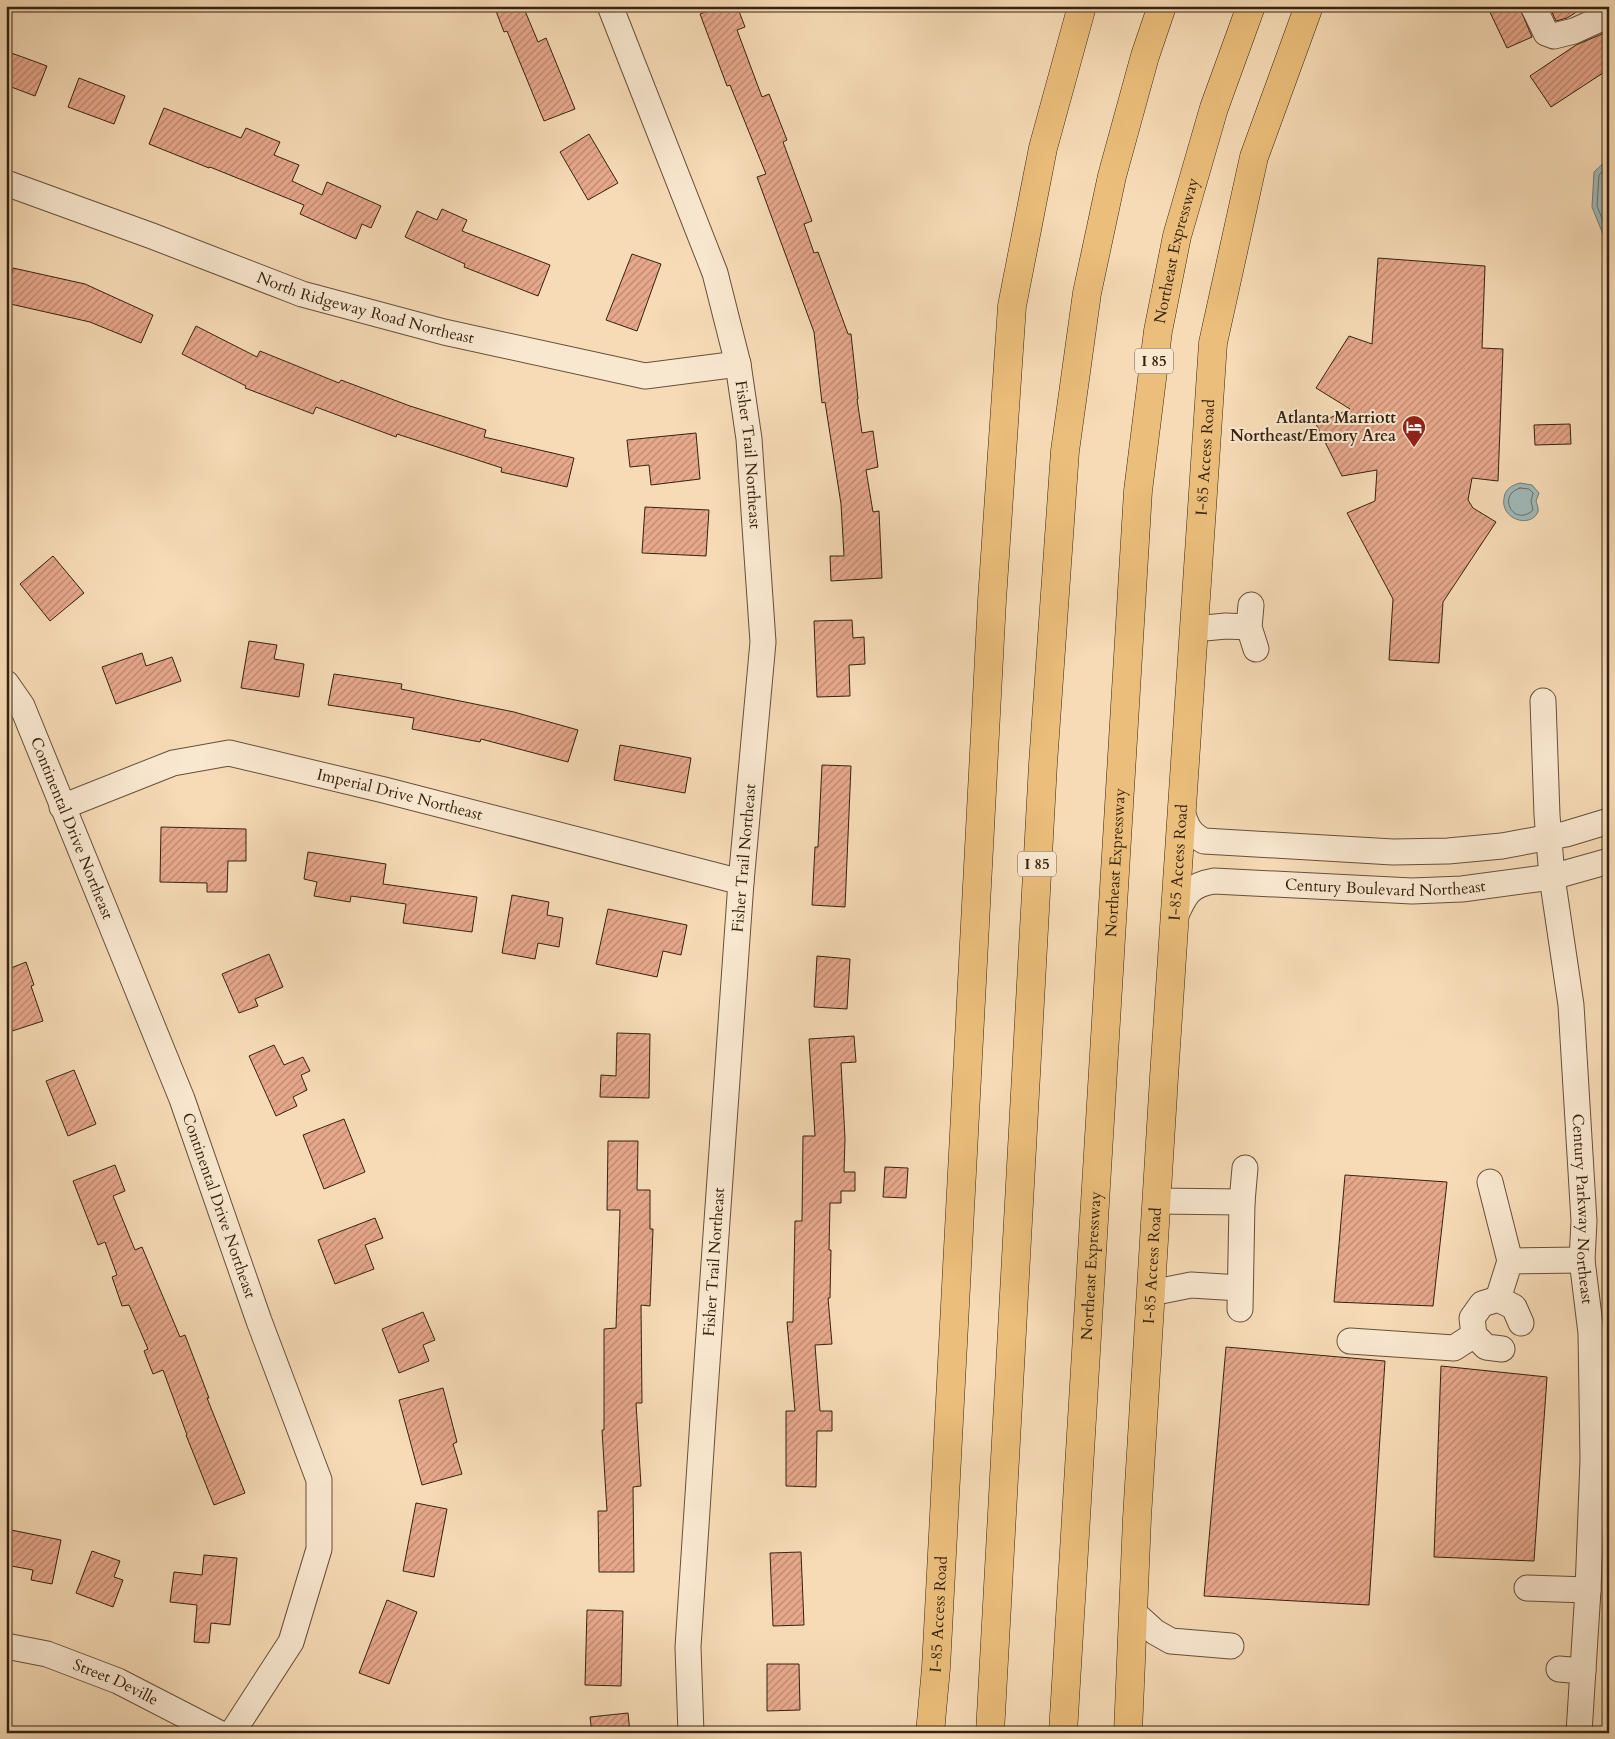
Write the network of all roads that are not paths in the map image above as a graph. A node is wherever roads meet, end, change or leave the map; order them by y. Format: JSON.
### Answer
{"nodes":[{"id":1,"x":610,"y":6,"type":"edge"},
{"id":2,"x":1082,"y":6,"type":"edge"},
{"id":3,"x":1162,"y":6,"type":"edge"},
{"id":4,"x":1250,"y":6,"type":"edge"},
{"id":5,"x":1309,"y":6,"type":"edge"},
{"id":6,"x":1533,"y":6,"type":"edge"},
{"id":7,"x":1609,"y":15,"type":"edge"},
{"id":8,"x":6,"y":183,"type":"edge"},
{"id":9,"x":738,"y":364,"type":"junction"},
{"id":10,"x":1252,"y":627,"type":"dead end"},
{"id":11,"x":1194,"y":629,"type":"junction"},
{"id":12,"x":6,"y":683,"type":"edge"},
{"id":13,"x":1543,"y":701,"type":"dead end"},
{"id":14,"x":62,"y":807,"type":"junction"},
{"id":15,"x":1182,"y":811,"type":"junction"},
{"id":16,"x":1609,"y":821,"type":"edge"},
{"id":17,"x":1549,"y":837,"type":"junction"},
{"id":18,"x":1609,"y":861,"type":"edge"},
{"id":19,"x":1552,"y":877,"type":"junction"},
{"id":20,"x":741,"y":882,"type":"junction"},
{"id":21,"x":1175,"y":917,"type":"junction"},
{"id":22,"x":1245,"y":1168,"type":"dead end"},
{"id":23,"x":1490,"y":1182,"type":"dead end"},
{"id":24,"x":1157,"y":1202,"type":"junction"},
{"id":25,"x":1242,"y":1202,"type":"junction"},
{"id":26,"x":1582,"y":1260,"type":"junction"},
{"id":27,"x":1510,"y":1261,"type":"junction"},
{"id":28,"x":1151,"y":1293,"type":"junction"},
{"id":29,"x":1498,"y":1299,"type":"junction"},
{"id":30,"x":1521,"y":1323,"type":"dead end"},
{"id":31,"x":1474,"y":1335,"type":"junction"},
{"id":32,"x":1350,"y":1341,"type":"dead end"},
{"id":33,"x":1502,"y":1349,"type":"dead end"},
{"id":34,"x":1527,"y":1588,"type":"dead end"},
{"id":35,"x":1588,"y":1590,"type":"junction"},
{"id":36,"x":1133,"y":1612,"type":"junction"},
{"id":37,"x":6,"y":1646,"type":"edge"},
{"id":38,"x":1231,"y":1646,"type":"dead end"},
{"id":39,"x":1559,"y":1669,"type":"dead end"},
{"id":40,"x":1583,"y":1672,"type":"junction"},
{"id":41,"x":219,"y":1733,"type":"edge"},
{"id":42,"x":232,"y":1733,"type":"edge"},
{"id":43,"x":691,"y":1733,"type":"edge"},
{"id":44,"x":930,"y":1733,"type":"edge"},
{"id":45,"x":990,"y":1733,"type":"edge"},
{"id":46,"x":1063,"y":1733,"type":"edge"},
{"id":47,"x":1128,"y":1733,"type":"edge"},
{"id":48,"x":1579,"y":1733,"type":"edge"}],
"edges":[{"from":1,"to":9,"type":"street","name":"Fisher Trail Northeast"},
{"from":2,"to":44,"type":"main road","name":"I-85 Access Road"},
{"from":3,"to":45,"type":"main road","number":"I 85"},
{"from":4,"to":46,"type":"main road","name":"Northeast Expressway","number":"I 85"},
{"from":5,"to":11,"type":"main road","name":"I-85 Access Road"},
{"from":6,"to":7,"type":"street"},
{"from":8,"to":9,"type":"street","name":"North Ridgeway Road Northeast"},
{"from":9,"to":20,"type":"street","name":"Fisher Trail Northeast"},
{"from":10,"to":11,"type":"street"},
{"from":11,"to":15,"type":"main road","name":"I-85 Access Road"},
{"from":12,"to":14,"type":"street","name":"Continental Drive Northeast"},
{"from":13,"to":17,"type":"street","name":"Century Parkway Northeast"},
{"from":14,"to":20,"type":"street","name":"Imperial Drive Northeast"},
{"from":14,"to":42,"type":"street","name":"Continental Drive Northeast"},
{"from":15,"to":17,"type":"street","name":"Century Boulevard Northeast"},
{"from":15,"to":21,"type":"main road","name":"I-85 Access Road"},
{"from":16,"to":17,"type":"street","name":"Century Boulevard Northeast"},
{"from":17,"to":19,"type":"street","name":"Century Parkway Northeast"},
{"from":18,"to":19,"type":"street","name":"Century Boulevard Northeast"},
{"from":19,"to":21,"type":"street","name":"Century Boulevard Northeast"},
{"from":19,"to":26,"type":"street","name":"Century Parkway Northeast"},
{"from":20,"to":43,"type":"street","name":"Fisher Trail Northeast"},
{"from":21,"to":24,"type":"main road","name":"I-85 Access Road"},
{"from":22,"to":25,"type":"street"},
{"from":23,"to":27,"type":"street"},
{"from":24,"to":25,"type":"street"},
{"from":24,"to":28,"type":"main road","name":"I-85 Access Road"},
{"from":25,"to":28,"type":"street"},
{"from":26,"to":27,"type":"street"},
{"from":26,"to":35,"type":"street","name":"Century Parkway Northeast"},
{"from":27,"to":29,"type":"street"},
{"from":28,"to":36,"type":"main road","name":"I-85 Access Road"},
{"from":29,"to":30,"type":"street"},
{"from":29,"to":31,"type":"street"},
{"from":31,"to":32,"type":"street"},
{"from":31,"to":33,"type":"street"},
{"from":34,"to":35,"type":"street"},
{"from":35,"to":40,"type":"street","name":"Century Parkway Northeast"},
{"from":36,"to":38,"type":"street"},
{"from":36,"to":47,"type":"main road","name":"I-85 Access Road"},
{"from":37,"to":41,"type":"street","name":"Street Deville"},
{"from":39,"to":40,"type":"street"},
{"from":40,"to":48,"type":"street","name":"Century Parkway Northeast"}]}
